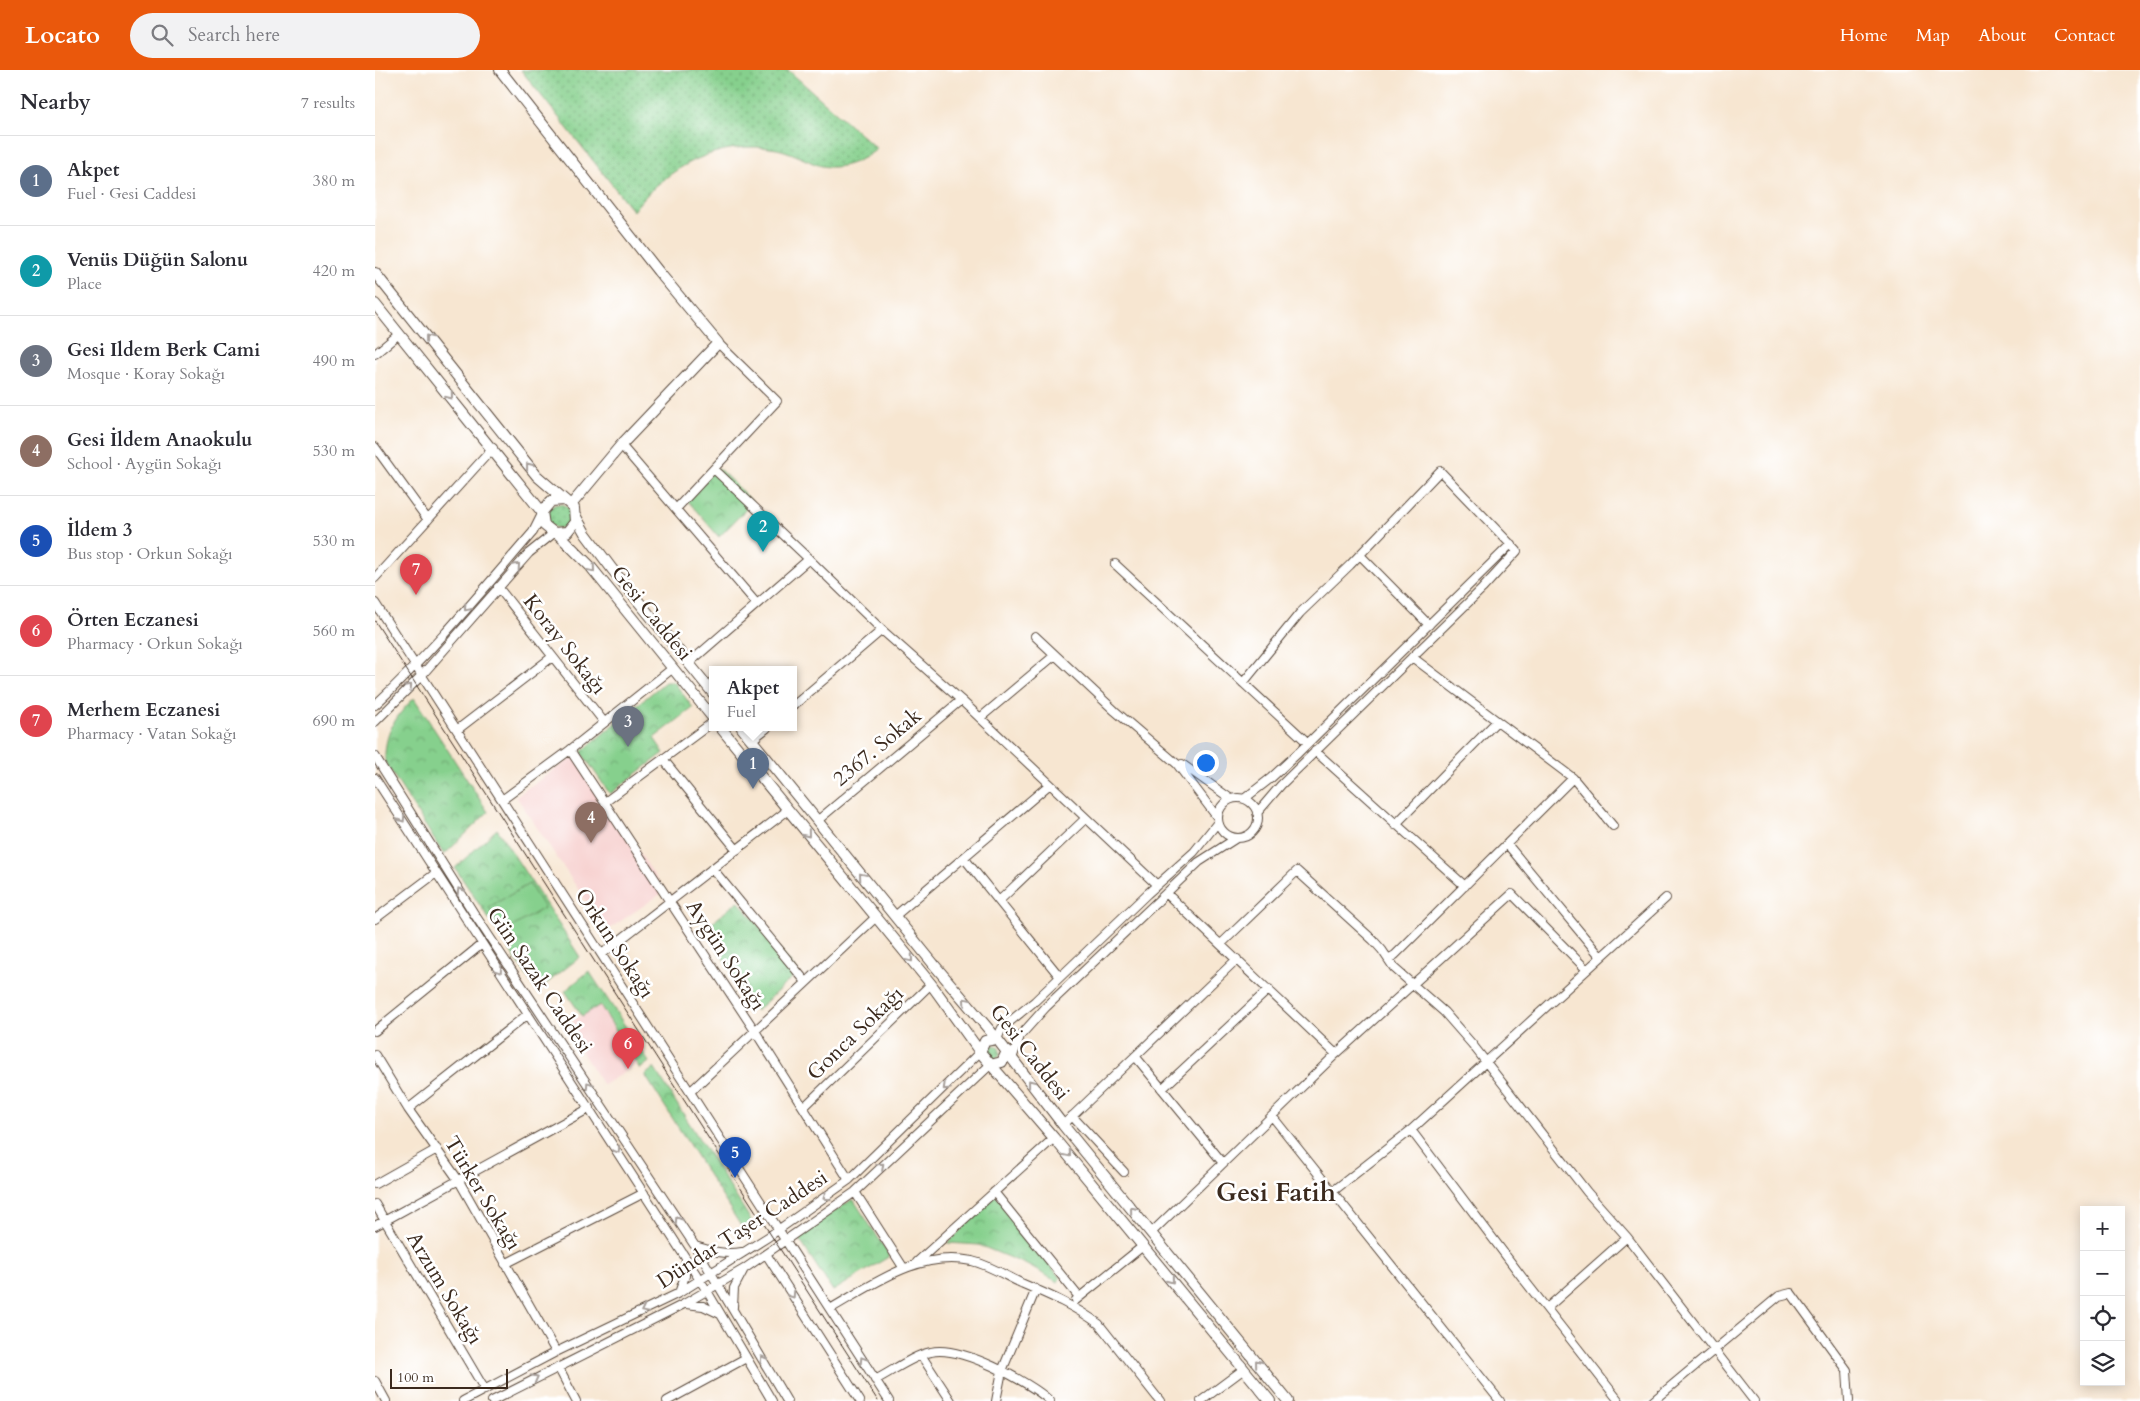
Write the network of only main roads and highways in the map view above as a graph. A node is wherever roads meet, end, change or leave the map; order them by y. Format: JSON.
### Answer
{"nodes":[{"id":1,"x":499,"y":70,"type":"edge"},
{"id":2,"x":375,"y":273,"type":"edge"},
{"id":3,"x":375,"y":304,"type":"edge"},
{"id":4,"x":568,"y":502,"type":"junction"},
{"id":5,"x":542,"y":514,"type":"junction"},
{"id":6,"x":576,"y":517,"type":"junction"},
{"id":7,"x":556,"y":534,"type":"junction"},
{"id":8,"x":709,"y":687,"type":"edge"},
{"id":9,"x":709,"y":713,"type":"edge"},
{"id":10,"x":723,"y":731,"type":"edge"},
{"id":11,"x":744,"y":731,"type":"edge"},
{"id":12,"x":997,"y":1038,"type":"junction"},
{"id":13,"x":980,"y":1052,"type":"junction"},
{"id":14,"x":1009,"y":1055,"type":"junction"},
{"id":15,"x":990,"y":1065,"type":"junction"},
{"id":16,"x":1270,"y":1401,"type":"edge"},
{"id":17,"x":1288,"y":1401,"type":"edge"}],
"edges":[{"from":1,"to":4,"type":"main road"},
{"from":4,"to":2,"type":"main road","one_way":true},
{"from":3,"to":5,"type":"main road","one_way":true},
{"from":4,"to":5,"type":"main road"},
{"from":4,"to":6,"type":"main road"},
{"from":5,"to":7,"type":"main road"},
{"from":6,"to":7,"type":"main road"},
{"from":6,"to":8,"type":"main road","name":"Gesi Caddesi"},
{"from":7,"to":9,"type":"main road","name":"Gesi Caddesi","one_way":true},
{"from":10,"to":13,"type":"main road","name":"Gesi Caddesi","one_way":true},
{"from":12,"to":11,"type":"main road","name":"Gesi Caddesi","one_way":true},
{"from":12,"to":13,"type":"main road"},
{"from":12,"to":14,"type":"main road","name":"Gesi Caddesi"},
{"from":13,"to":15,"type":"main road"},
{"from":14,"to":15,"type":"main road"},
{"from":17,"to":14,"type":"main road","name":"Gesi Caddesi","one_way":true},
{"from":15,"to":16,"type":"main road","name":"Gesi Caddesi","one_way":true}]}
